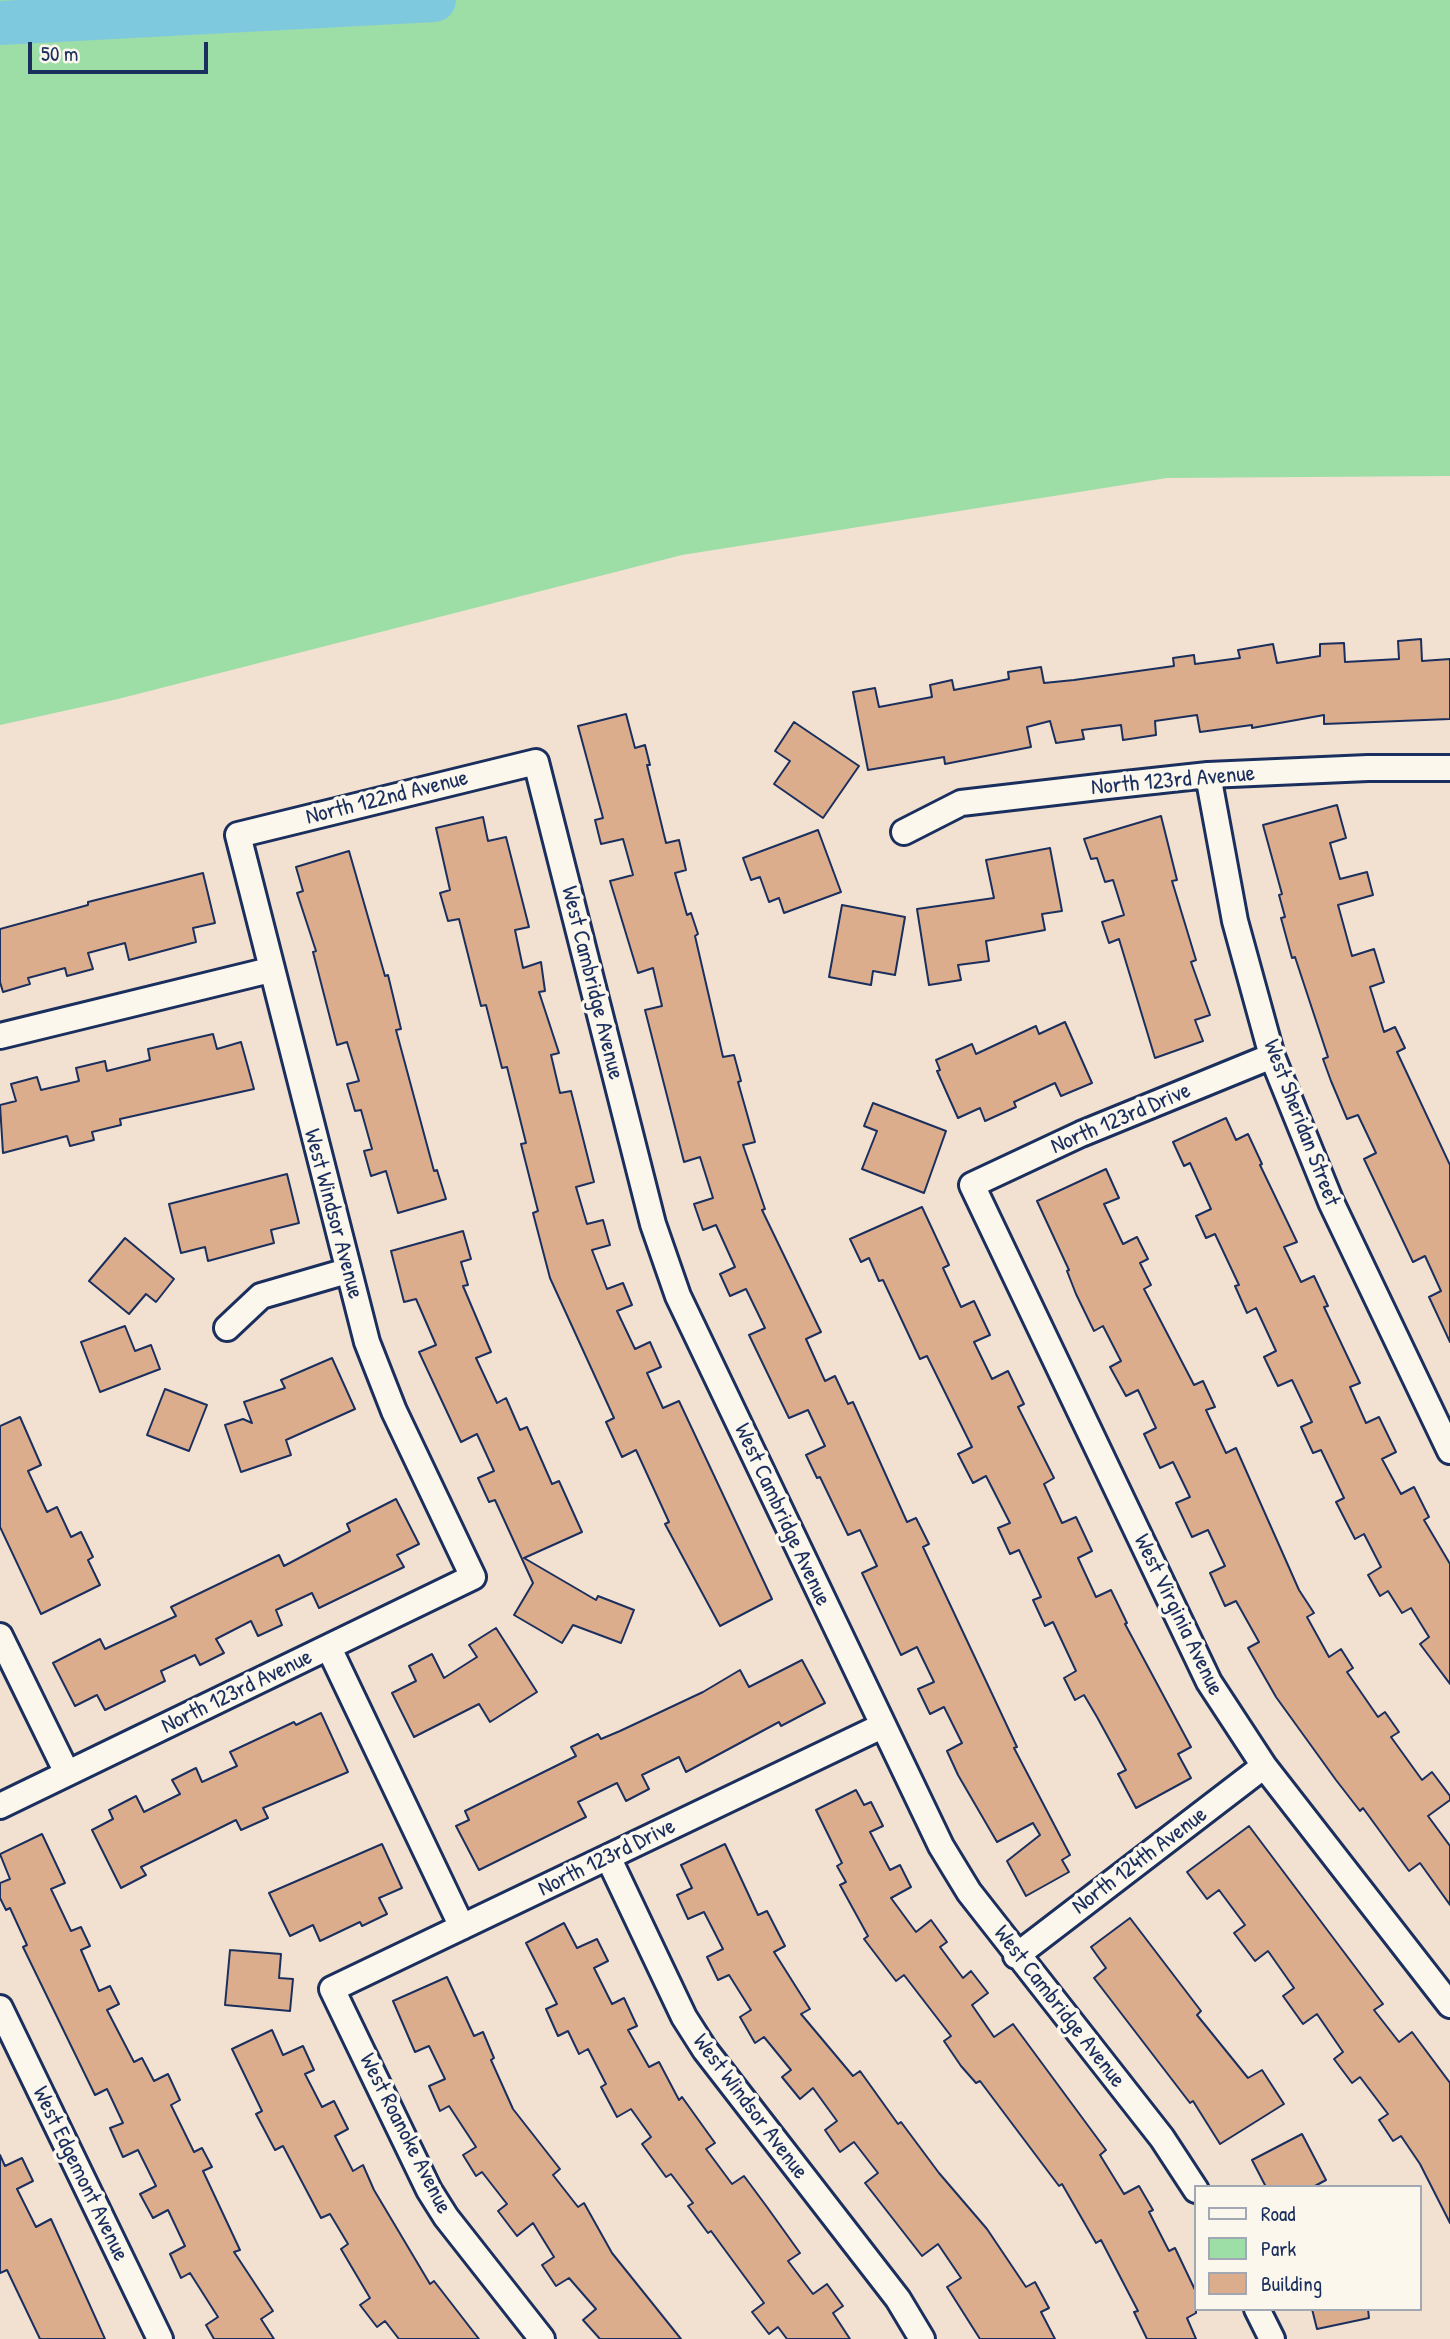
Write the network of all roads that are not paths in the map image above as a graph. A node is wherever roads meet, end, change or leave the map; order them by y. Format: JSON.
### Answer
{"nodes":[{"id":1,"x":536,"y":762,"type":"joint"},
{"id":2,"x":1450,"y":768,"type":"edge"},
{"id":3,"x":1208,"y":775,"type":"junction"},
{"id":4,"x":904,"y":832,"type":"dead end"},
{"id":5,"x":238,"y":835,"type":"joint"},
{"id":6,"x":270,"y":970,"type":"junction"},
{"id":7,"x":0,"y":1036,"type":"edge"},
{"id":8,"x":1272,"y":1056,"type":"junction"},
{"id":9,"x":972,"y":1185,"type":"joint"},
{"id":10,"x":347,"y":1271,"type":"junction"},
{"id":11,"x":227,"y":1328,"type":"dead end"},
{"id":12,"x":1450,"y":1451,"type":"edge"},
{"id":13,"x":473,"y":1577,"type":"joint"},
{"id":14,"x":0,"y":1636,"type":"edge"},
{"id":15,"x":328,"y":1648,"type":"junction"},
{"id":16,"x":881,"y":1727,"type":"junction"},
{"id":17,"x":1264,"y":1766,"type":"junction"},
{"id":18,"x":67,"y":1773,"type":"junction"},
{"id":19,"x":0,"y":1806,"type":"edge"},
{"id":20,"x":608,"y":1857,"type":"junction"},
{"id":21,"x":462,"y":1927,"type":"junction"},
{"id":22,"x":1016,"y":1956,"type":"junction"},
{"id":23,"x":332,"y":1989,"type":"joint"},
{"id":24,"x":1450,"y":2006,"type":"edge"},
{"id":25,"x":0,"y":2008,"type":"edge"},
{"id":26,"x":1194,"y":2187,"type":"edge"},
{"id":27,"x":1258,"y":2311,"type":"edge"},
{"id":28,"x":160,"y":2339,"type":"edge"},
{"id":29,"x":542,"y":2339,"type":"edge"},
{"id":30,"x":922,"y":2339,"type":"edge"},
{"id":31,"x":1272,"y":2339,"type":"edge"}],
"edges":[{"from":1,"to":5,"type":"street","name":"North 122nd Avenue"},
{"from":1,"to":16,"type":"street","name":"West Cambridge Avenue"},
{"from":2,"to":3,"type":"street","name":"North 123rd Avenue"},
{"from":3,"to":4,"type":"street","name":"North 123rd Avenue"},
{"from":3,"to":8,"type":"street","name":"West Sheridan Street"},
{"from":5,"to":6,"type":"street","name":"West Windsor Avenue"},
{"from":6,"to":7,"type":"street"},
{"from":6,"to":10,"type":"street","name":"West Windsor Avenue"},
{"from":8,"to":9,"type":"street","name":"North 123rd Drive"},
{"from":8,"to":12,"type":"street","name":"West Sheridan Street"},
{"from":9,"to":17,"type":"street","name":"West Virginia Avenue"},
{"from":10,"to":11,"type":"street"},
{"from":10,"to":13,"type":"street","name":"West Windsor Avenue"},
{"from":13,"to":15,"type":"street","name":"North 123rd Avenue"},
{"from":14,"to":18,"type":"street"},
{"from":15,"to":18,"type":"street","name":"North 123rd Avenue"},
{"from":15,"to":21,"type":"street"},
{"from":16,"to":20,"type":"street","name":"North 123rd Drive"},
{"from":16,"to":22,"type":"street","name":"West Cambridge Avenue"},
{"from":17,"to":22,"type":"street","name":"North 124th Avenue"},
{"from":17,"to":24,"type":"street","name":"West Virginia Avenue"},
{"from":18,"to":19,"type":"street","name":"North 123rd Avenue"},
{"from":20,"to":21,"type":"street","name":"North 123rd Drive"},
{"from":20,"to":30,"type":"street","name":"West Windsor Avenue"},
{"from":21,"to":23,"type":"street","name":"North 123rd Drive"},
{"from":22,"to":26,"type":"street","name":"West Cambridge Avenue"},
{"from":23,"to":29,"type":"street","name":"West Roanoke Avenue"},
{"from":25,"to":28,"type":"street","name":"West Edgemont Avenue"},
{"from":27,"to":31,"type":"street"}]}
